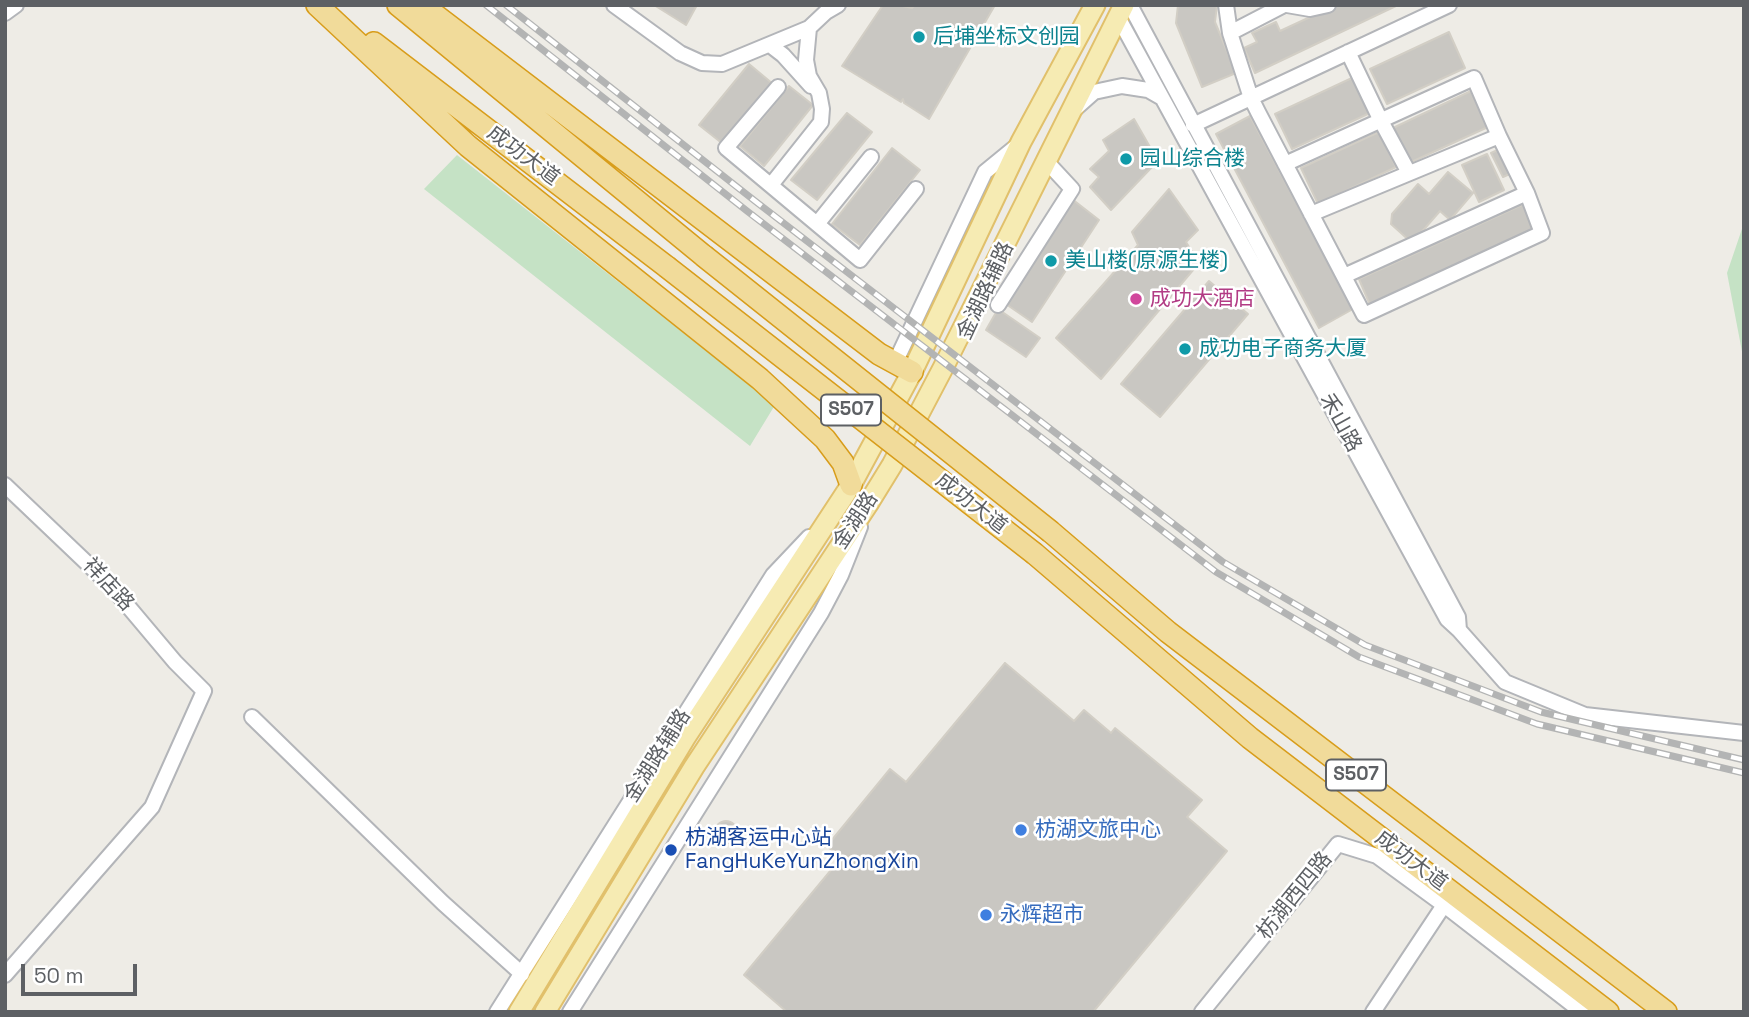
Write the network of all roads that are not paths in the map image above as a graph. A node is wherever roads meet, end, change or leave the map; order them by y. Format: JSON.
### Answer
{"nodes":[{"id":1,"x":16,"y":5,"type":"edge"},
{"id":2,"x":317,"y":5,"type":"edge"},
{"id":3,"x":325,"y":5,"type":"edge"},
{"id":4,"x":398,"y":5,"type":"edge"},
{"id":5,"x":422,"y":5,"type":"edge"},
{"id":6,"x":614,"y":5,"type":"edge"},
{"id":7,"x":1095,"y":5,"type":"edge"},
{"id":8,"x":1226,"y":5,"type":"edge"},
{"id":9,"x":1285,"y":5,"type":"edge"},
{"id":10,"x":1328,"y":5,"type":"edge"},
{"id":11,"x":1449,"y":5,"type":"edge"},
{"id":12,"x":829,"y":7,"type":"edge"},
{"id":13,"x":1121,"y":8,"type":"edge"},
{"id":14,"x":1425,"y":10,"type":"edge"},
{"id":15,"x":5,"y":13,"type":"edge"},
{"id":16,"x":809,"y":28,"type":"junction"},
{"id":17,"x":1230,"y":33,"type":"junction"},
{"id":18,"x":770,"y":45,"type":"junction"},
{"id":19,"x":1348,"y":52,"type":"junction"},
{"id":20,"x":778,"y":86,"type":"dead end"},
{"id":21,"x":819,"y":93,"type":"junction"},
{"id":22,"x":1251,"y":98,"type":"junction"},
{"id":23,"x":1164,"y":99,"type":"junction"},
{"id":24,"x":1070,"y":113,"type":"junction"},
{"id":25,"x":1381,"y":121,"type":"junction"},
{"id":26,"x":1194,"y":125,"type":"junction"},
{"id":27,"x":1499,"y":136,"type":"junction"},
{"id":28,"x":871,"y":157,"type":"dead end"},
{"id":29,"x":1046,"y":161,"type":"junction"},
{"id":30,"x":1285,"y":164,"type":"junction"},
{"id":31,"x":1409,"y":173,"type":"junction"},
{"id":32,"x":771,"y":185,"type":"junction"},
{"id":33,"x":916,"y":188,"type":"dead end"},
{"id":34,"x":1527,"y":193,"type":"junction"},
{"id":35,"x":1311,"y":214,"type":"junction"},
{"id":36,"x":817,"y":224,"type":"junction"},
{"id":37,"x":1344,"y":276,"type":"junction"},
{"id":38,"x":998,"y":305,"type":"dead end"},
{"id":39,"x":903,"y":367,"type":"junction"},
{"id":40,"x":5,"y":485,"type":"edge"},
{"id":41,"x":851,"y":485,"type":"junction"},
{"id":42,"x":869,"y":504,"type":"junction"},
{"id":43,"x":834,"y":511,"type":"junction"},
{"id":44,"x":1455,"y":622,"type":"junction"},
{"id":45,"x":252,"y":717,"type":"dead end"},
{"id":46,"x":1744,"y":733,"type":"edge"},
{"id":47,"x":694,"y":767,"type":"junction"},
{"id":48,"x":714,"y":783,"type":"junction"},
{"id":49,"x":1444,"y":905,"type":"junction"},
{"id":50,"x":522,"y":974,"type":"junction"},
{"id":51,"x":5,"y":975,"type":"edge"},
{"id":52,"x":497,"y":1012,"type":"edge"},
{"id":53,"x":519,"y":1012,"type":"edge"},
{"id":54,"x":545,"y":1012,"type":"edge"},
{"id":55,"x":570,"y":1012,"type":"edge"},
{"id":56,"x":1202,"y":1012,"type":"edge"},
{"id":57,"x":1373,"y":1012,"type":"edge"},
{"id":58,"x":1582,"y":1012,"type":"edge"},
{"id":59,"x":1608,"y":1012,"type":"edge"},
{"id":60,"x":1666,"y":1012,"type":"edge"}],
"edges":[{"from":1,"to":15,"type":"street"},
{"from":2,"to":41,"type":"highway"},
{"from":3,"to":59,"type":"highway","name":"成功大道","number":"S507","bridge":true},
{"from":4,"to":60,"type":"highway","name":"成功大道","number":"S507","bridge":true},
{"from":5,"to":39,"type":"highway"},
{"from":6,"to":18,"type":"street"},
{"from":7,"to":39,"type":"main road","name":"金湖路"},
{"from":8,"to":17,"type":"street"},
{"from":9,"to":10,"type":"street"},
{"from":9,"to":17,"type":"street"},
{"from":11,"to":14,"type":"street"},
{"from":12,"to":16,"type":"street"},
{"from":13,"to":23,"type":"street","name":"禾山路"},
{"from":13,"to":24,"type":"main road","name":"金湖路"},
{"from":13,"to":26,"type":"street","name":"禾山路"},
{"from":14,"to":19,"type":"street"},
{"from":16,"to":18,"type":"street"},
{"from":16,"to":21,"type":"street"},
{"from":17,"to":22,"type":"street"},
{"from":18,"to":21,"type":"street"},
{"from":19,"to":22,"type":"street"},
{"from":19,"to":25,"type":"street"},
{"from":20,"to":32,"type":"street"},
{"from":21,"to":32,"type":"street"},
{"from":22,"to":26,"type":"street"},
{"from":22,"to":30,"type":"street"},
{"from":23,"to":24,"type":"street"},
{"from":23,"to":44,"type":"street","name":"禾山路"},
{"from":24,"to":29,"type":"main road","name":"金湖路"},
{"from":25,"to":27,"type":"street"},
{"from":25,"to":30,"type":"street"},
{"from":25,"to":31,"type":"street"},
{"from":26,"to":44,"type":"street","name":"禾山路"},
{"from":27,"to":31,"type":"street"},
{"from":27,"to":34,"type":"street"},
{"from":28,"to":36,"type":"street"},
{"from":29,"to":38,"type":"street"},
{"from":29,"to":42,"type":"main road","name":"金湖路"},
{"from":30,"to":35,"type":"street"},
{"from":31,"to":35,"type":"street"},
{"from":32,"to":36,"type":"street"},
{"from":33,"to":36,"type":"street"},
{"from":34,"to":37,"type":"street"},
{"from":34,"to":37,"type":"street"},
{"from":35,"to":37,"type":"street"},
{"from":39,"to":41,"type":"main road","name":"金湖路"},
{"from":40,"to":51,"type":"street","name":"祥店路"},
{"from":41,"to":43,"type":"main road","name":"金湖路"},
{"from":42,"to":47,"type":"main road","name":"金湖路"},
{"from":42,"to":48,"type":"street"},
{"from":43,"to":50,"type":"street","name":"金湖路辅路"},
{"from":43,"to":53,"type":"main road","name":"金湖路"},
{"from":44,"to":46,"type":"street"},
{"from":45,"to":50,"type":"street"},
{"from":47,"to":48,"type":"street"},
{"from":47,"to":54,"type":"main road","name":"金湖路"},
{"from":48,"to":55,"type":"street"},
{"from":49,"to":56,"type":"street","name":"枋湖西四路"},
{"from":49,"to":57,"type":"street"},
{"from":49,"to":58,"type":"street"},
{"from":50,"to":52,"type":"street","name":"金湖路辅路"}]}
